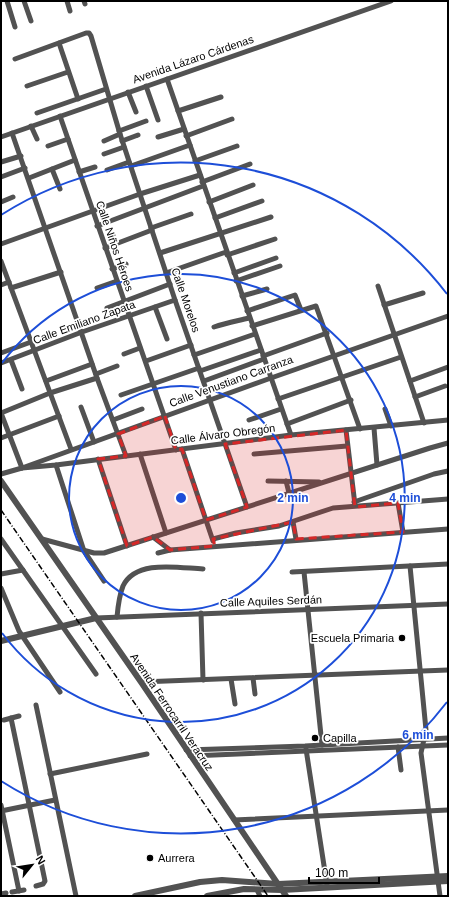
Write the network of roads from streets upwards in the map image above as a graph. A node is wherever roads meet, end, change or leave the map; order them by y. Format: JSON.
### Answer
{"nodes":[{"id":1,"x":7,"y":1,"type":"edge"},
{"id":2,"x":24,"y":1,"type":"edge"},
{"id":3,"x":67,"y":1,"type":"edge"},
{"id":4,"x":391,"y":1,"type":"edge"},
{"id":5,"x":70,"y":11,"type":"dead end"},
{"id":6,"x":31,"y":21,"type":"dead end"},
{"id":7,"x":15,"y":27,"type":"dead end"},
{"id":8,"x":59,"y":43,"type":"junction"},
{"id":9,"x":15,"y":59,"type":"dead end"},
{"id":10,"x":68,"y":72,"type":"junction"},
{"id":11,"x":166,"y":79,"type":"junction"},
{"id":12,"x":27,"y":86,"type":"dead end"},
{"id":13,"x":146,"y":86,"type":"junction"},
{"id":14,"x":106,"y":89,"type":"junction"},
{"id":15,"x":128,"y":92,"type":"junction"},
{"id":16,"x":221,"y":97,"type":"dead end"},
{"id":17,"x":78,"y":98,"type":"junction"},
{"id":18,"x":109,"y":99,"type":"junction"},
{"id":19,"x":178,"y":111,"type":"junction"},
{"id":20,"x":136,"y":112,"type":"dead end"},
{"id":21,"x":37,"y":113,"type":"dead end"},
{"id":22,"x":60,"y":116,"type":"junction"},
{"id":23,"x":232,"y":119,"type":"dead end"},
{"id":24,"x":158,"y":120,"type":"dead end"},
{"id":25,"x":146,"y":121,"type":"dead end"},
{"id":26,"x":31,"y":126,"type":"junction"},
{"id":27,"x":184,"y":129,"type":"junction"},
{"id":28,"x":12,"y":133,"type":"junction"},
{"id":29,"x":119,"y":133,"type":"junction"},
{"id":30,"x":138,"y":135,"type":"dead end"},
{"id":31,"x":186,"y":136,"type":"junction"},
{"id":32,"x":1,"y":137,"type":"edge"},
{"id":33,"x":158,"y":137,"type":"dead end"},
{"id":34,"x":36,"y":139,"type":"dead end"},
{"id":35,"x":68,"y":139,"type":"junction"},
{"id":36,"x":104,"y":141,"type":"dead end"},
{"id":37,"x":122,"y":141,"type":"junction"},
{"id":38,"x":190,"y":145,"type":"junction"},
{"id":39,"x":48,"y":146,"type":"dead end"},
{"id":40,"x":237,"y":146,"type":"dead end"},
{"id":41,"x":124,"y":147,"type":"junction"},
{"id":42,"x":104,"y":154,"type":"dead end"},
{"id":43,"x":21,"y":156,"type":"junction"},
{"id":44,"x":75,"y":160,"type":"junction"},
{"id":45,"x":195,"y":161,"type":"junction"},
{"id":46,"x":1,"y":162,"type":"edge"},
{"id":47,"x":130,"y":164,"type":"junction"},
{"id":48,"x":250,"y":164,"type":"dead end"},
{"id":49,"x":95,"y":167,"type":"dead end"},
{"id":50,"x":25,"y":168,"type":"junction"},
{"id":51,"x":52,"y":169,"type":"junction"},
{"id":52,"x":107,"y":170,"type":"dead end"},
{"id":53,"x":79,"y":172,"type":"junction"},
{"id":54,"x":200,"y":175,"type":"junction"},
{"id":55,"x":1,"y":177,"type":"edge"},
{"id":56,"x":28,"y":178,"type":"junction"},
{"id":57,"x":202,"y":184,"type":"junction"},
{"id":58,"x":253,"y":185,"type":"dead end"},
{"id":59,"x":60,"y":189,"type":"dead end"},
{"id":60,"x":140,"y":194,"type":"junction"},
{"id":61,"x":13,"y":197,"type":"dead end"},
{"id":62,"x":262,"y":201,"type":"dead end"},
{"id":63,"x":1,"y":202,"type":"edge"},
{"id":64,"x":209,"y":202,"type":"junction"},
{"id":65,"x":145,"y":207,"type":"junction"},
{"id":66,"x":92,"y":211,"type":"junction"},
{"id":67,"x":191,"y":214,"type":"dead end"},
{"id":68,"x":271,"y":217,"type":"dead end"},
{"id":69,"x":215,"y":218,"type":"junction"},
{"id":70,"x":97,"y":226,"type":"junction"},
{"id":71,"x":46,"y":228,"type":"junction"},
{"id":72,"x":152,"y":229,"type":"junction"},
{"id":73,"x":219,"y":232,"type":"junction"},
{"id":74,"x":275,"y":239,"type":"dead end"},
{"id":75,"x":1,"y":244,"type":"edge"},
{"id":76,"x":105,"y":248,"type":"junction"},
{"id":77,"x":160,"y":253,"type":"junction"},
{"id":78,"x":227,"y":253,"type":"junction"},
{"id":79,"x":276,"y":258,"type":"dead end"},
{"id":80,"x":1,"y":261,"type":"edge"},
{"id":81,"x":126,"y":264,"type":"dead end"},
{"id":82,"x":280,"y":266,"type":"dead end"},
{"id":83,"x":112,"y":269,"type":"junction"},
{"id":84,"x":61,"y":272,"type":"junction"},
{"id":85,"x":166,"y":273,"type":"junction"},
{"id":86,"x":234,"y":273,"type":"junction"},
{"id":87,"x":117,"y":280,"type":"junction"},
{"id":88,"x":236,"y":281,"type":"junction"},
{"id":89,"x":9,"y":282,"type":"junction"},
{"id":90,"x":170,"y":284,"type":"junction"},
{"id":91,"x":1,"y":285,"type":"edge"},
{"id":92,"x":378,"y":286,"type":"dead end"},
{"id":93,"x":11,"y":288,"type":"junction"},
{"id":94,"x":97,"y":288,"type":"dead end"},
{"id":95,"x":267,"y":289,"type":"dead end"},
{"id":96,"x":423,"y":293,"type":"dead end"},
{"id":97,"x":242,"y":296,"type":"junction"},
{"id":98,"x":175,"y":300,"type":"junction"},
{"id":99,"x":124,"y":301,"type":"junction"},
{"id":100,"x":384,"y":305,"type":"junction"},
{"id":101,"x":155,"y":307,"type":"junction"},
{"id":102,"x":107,"y":308,"type":"dead end"},
{"id":103,"x":301,"y":310,"type":"junction"},
{"id":104,"x":247,"y":311,"type":"junction"},
{"id":105,"x":130,"y":316,"type":"junction"},
{"id":106,"x":448,"y":316,"type":"edge"},
{"id":107,"x":249,"y":318,"type":"junction"},
{"id":108,"x":252,"y":326,"type":"junction"},
{"id":109,"x":214,"y":327,"type":"dead end"},
{"id":110,"x":82,"y":332,"type":"junction"},
{"id":111,"x":326,"y":333,"type":"junction"},
{"id":112,"x":255,"y":334,"type":"junction"},
{"id":113,"x":393,"y":334,"type":"junction"},
{"id":114,"x":167,"y":339,"type":"dead end"},
{"id":115,"x":31,"y":342,"type":"junction"},
{"id":116,"x":191,"y":345,"type":"junction"},
{"id":117,"x":140,"y":348,"type":"junction"},
{"id":118,"x":261,"y":350,"type":"junction"},
{"id":119,"x":34,"y":351,"type":"junction"},
{"id":120,"x":1,"y":353,"type":"edge"},
{"id":121,"x":124,"y":354,"type":"dead end"},
{"id":122,"x":194,"y":355,"type":"junction"},
{"id":123,"x":334,"y":356,"type":"junction"},
{"id":124,"x":402,"y":357,"type":"junction"},
{"id":125,"x":264,"y":358,"type":"junction"},
{"id":126,"x":11,"y":360,"type":"junction"},
{"id":127,"x":146,"y":361,"type":"junction"},
{"id":128,"x":1,"y":363,"type":"edge"},
{"id":129,"x":92,"y":364,"type":"junction"},
{"id":130,"x":117,"y":366,"type":"dead end"},
{"id":131,"x":448,"y":367,"type":"edge"},
{"id":132,"x":200,"y":370,"type":"junction"},
{"id":133,"x":96,"y":376,"type":"junction"},
{"id":134,"x":342,"y":376,"type":"junction"},
{"id":135,"x":271,"y":378,"type":"junction"},
{"id":136,"x":46,"y":381,"type":"junction"},
{"id":137,"x":204,"y":381,"type":"junction"},
{"id":138,"x":410,"y":381,"type":"junction"},
{"id":139,"x":154,"y":384,"type":"junction"},
{"id":140,"x":445,"y":386,"type":"dead end"},
{"id":141,"x":22,"y":389,"type":"dead end"},
{"id":142,"x":50,"y":393,"type":"junction"},
{"id":143,"x":121,"y":396,"type":"dead end"},
{"id":144,"x":415,"y":397,"type":"junction"},
{"id":145,"x":278,"y":398,"type":"junction"},
{"id":146,"x":351,"y":400,"type":"junction"},
{"id":147,"x":210,"y":401,"type":"junction"},
{"id":148,"x":81,"y":407,"type":"dead end"},
{"id":149,"x":142,"y":409,"type":"dead end"},
{"id":150,"x":281,"y":409,"type":"junction"},
{"id":151,"x":385,"y":409,"type":"dead end"},
{"id":152,"x":1,"y":413,"type":"edge"},
{"id":153,"x":59,"y":416,"type":"junction"},
{"id":154,"x":165,"y":416,"type":"junction"},
{"id":155,"x":113,"y":420,"type":"junction"},
{"id":156,"x":249,"y":420,"type":"dead end"},
{"id":157,"x":448,"y":420,"type":"edge"},
{"id":158,"x":287,"y":424,"type":"junction"},
{"id":159,"x":424,"y":424,"type":"junction"},
{"id":160,"x":391,"y":426,"type":"junction"},
{"id":161,"x":374,"y":428,"type":"junction"},
{"id":162,"x":360,"y":429,"type":"junction"},
{"id":163,"x":346,"y":430,"type":"junction"},
{"id":164,"x":118,"y":434,"type":"junction"},
{"id":165,"x":9,"y":435,"type":"junction"},
{"id":166,"x":291,"y":435,"type":"junction"},
{"id":167,"x":1,"y":438,"type":"edge"},
{"id":168,"x":94,"y":442,"type":"junction"},
{"id":169,"x":225,"y":444,"type":"junction"},
{"id":170,"x":448,"y":444,"type":"edge"},
{"id":171,"x":347,"y":446,"type":"junction"},
{"id":172,"x":71,"y":449,"type":"junction"},
{"id":173,"x":182,"y":449,"type":"junction"},
{"id":174,"x":176,"y":450,"type":"junction"},
{"id":175,"x":140,"y":454,"type":"junction"},
{"id":176,"x":254,"y":454,"type":"dead end"},
{"id":177,"x":126,"y":456,"type":"junction"},
{"id":178,"x":98,"y":459,"type":"junction"},
{"id":179,"x":377,"y":465,"type":"junction"},
{"id":180,"x":56,"y":466,"type":"junction"},
{"id":181,"x":22,"y":468,"type":"junction"},
{"id":182,"x":448,"y":471,"type":"edge"},
{"id":183,"x":1,"y":474,"type":"edge"},
{"id":184,"x":350,"y":474,"type":"junction"},
{"id":185,"x":1,"y":481,"type":"edge"},
{"id":186,"x":268,"y":481,"type":"dead end"},
{"id":187,"x":286,"y":481,"type":"junction"},
{"id":188,"x":322,"y":482,"type":"junction"},
{"id":189,"x":289,"y":493,"type":"junction"},
{"id":190,"x":448,"y":499,"type":"edge"},
{"id":191,"x":398,"y":503,"type":"junction"},
{"id":192,"x":354,"y":504,"type":"junction"},
{"id":193,"x":247,"y":507,"type":"junction"},
{"id":194,"x":206,"y":520,"type":"junction"},
{"id":195,"x":292,"y":522,"type":"junction"},
{"id":196,"x":448,"y":529,"type":"edge"},
{"id":197,"x":403,"y":532,"type":"junction"},
{"id":198,"x":166,"y":533,"type":"junction"},
{"id":199,"x":153,"y":537,"type":"junction"},
{"id":200,"x":1,"y":539,"type":"edge"},
{"id":201,"x":42,"y":539,"type":"junction"},
{"id":202,"x":213,"y":539,"type":"junction"},
{"id":203,"x":296,"y":539,"type":"junction"},
{"id":204,"x":127,"y":546,"type":"junction"},
{"id":205,"x":215,"y":546,"type":"junction"},
{"id":206,"x":170,"y":550,"type":"junction"},
{"id":207,"x":84,"y":551,"type":"junction"},
{"id":208,"x":158,"y":553,"type":"dead end"},
{"id":209,"x":448,"y":564,"type":"edge"},
{"id":210,"x":410,"y":566,"type":"junction"},
{"id":211,"x":203,"y":569,"type":"dead end"},
{"id":212,"x":23,"y":570,"type":"junction"},
{"id":213,"x":292,"y":572,"type":"dead end"},
{"id":214,"x":304,"y":572,"type":"junction"},
{"id":215,"x":1,"y":574,"type":"edge"},
{"id":216,"x":104,"y":581,"type":"dead end"},
{"id":217,"x":1,"y":588,"type":"edge"},
{"id":218,"x":448,"y":604,"type":"edge"},
{"id":219,"x":414,"y":606,"type":"junction"},
{"id":220,"x":306,"y":610,"type":"junction"},
{"id":221,"x":201,"y":613,"type":"junction"},
{"id":222,"x":117,"y":617,"type":"junction"},
{"id":223,"x":96,"y":618,"type":"junction"},
{"id":224,"x":63,"y":626,"type":"junction"},
{"id":225,"x":22,"y":636,"type":"junction"},
{"id":226,"x":1,"y":641,"type":"edge"},
{"id":227,"x":448,"y":670,"type":"edge"},
{"id":228,"x":419,"y":672,"type":"junction"},
{"id":229,"x":96,"y":674,"type":"dead end"},
{"id":230,"x":314,"y":676,"type":"junction"},
{"id":231,"x":253,"y":678,"type":"junction"},
{"id":232,"x":231,"y":679,"type":"junction"},
{"id":233,"x":203,"y":680,"type":"junction"},
{"id":234,"x":141,"y":682,"type":"junction"},
{"id":235,"x":60,"y":692,"type":"dead end"},
{"id":236,"x":255,"y":694,"type":"dead end"},
{"id":237,"x":235,"y":704,"type":"dead end"},
{"id":238,"x":36,"y":705,"type":"dead end"},
{"id":239,"x":19,"y":716,"type":"dead end"},
{"id":240,"x":11,"y":718,"type":"junction"},
{"id":241,"x":4,"y":720,"type":"dead end"},
{"id":242,"x":448,"y":738,"type":"edge"},
{"id":243,"x":424,"y":739,"type":"junction"},
{"id":244,"x":322,"y":745,"type":"junction"},
{"id":245,"x":448,"y":745,"type":"edge"},
{"id":246,"x":422,"y":746,"type":"junction"},
{"id":247,"x":398,"y":747,"type":"junction"},
{"id":248,"x":306,"y":749,"type":"junction"},
{"id":249,"x":186,"y":750,"type":"junction"},
{"id":250,"x":147,"y":754,"type":"dead end"},
{"id":251,"x":190,"y":756,"type":"junction"},
{"id":252,"x":401,"y":770,"type":"dead end"},
{"id":253,"x":50,"y":774,"type":"junction"},
{"id":254,"x":55,"y":800,"type":"junction"},
{"id":255,"x":1,"y":804,"type":"edge"},
{"id":256,"x":29,"y":806,"type":"junction"},
{"id":257,"x":448,"y":810,"type":"edge"},
{"id":258,"x":2,"y":811,"type":"edge"},
{"id":259,"x":429,"y":812,"type":"junction"},
{"id":260,"x":317,"y":816,"type":"junction"},
{"id":261,"x":234,"y":820,"type":"junction"},
{"id":262,"x":448,"y":876,"type":"edge"},
{"id":263,"x":438,"y":879,"type":"junction"},
{"id":264,"x":448,"y":881,"type":"edge"},
{"id":265,"x":243,"y":882,"type":"junction"},
{"id":266,"x":278,"y":884,"type":"junction"},
{"id":267,"x":327,"y":885,"type":"junction"},
{"id":268,"x":36,"y":886,"type":"dead end"},
{"id":269,"x":244,"y":889,"type":"junction"},
{"id":270,"x":257,"y":890,"type":"junction"},
{"id":271,"x":12,"y":892,"type":"dead end"},
{"id":272,"x":284,"y":893,"type":"edge"},
{"id":273,"x":150,"y":894,"type":"edge"},
{"id":274,"x":76,"y":896,"type":"edge"},
{"id":275,"x":135,"y":896,"type":"edge"},
{"id":276,"x":207,"y":896,"type":"edge"},
{"id":277,"x":260,"y":896,"type":"edge"},
{"id":278,"x":440,"y":896,"type":"edge"}],
"edges":[{"from":1,"to":7,"type":"street"},
{"from":2,"to":6,"type":"street"},
{"from":3,"to":5,"type":"street"},
{"from":4,"to":11,"type":"street","name":"Avenida Lázaro Cárdenas"},
{"from":8,"to":9,"type":"street"},
{"from":8,"to":10,"type":"street"},
{"from":8,"to":14,"type":"street","name":"Calle Morelos"},
{"from":10,"to":12,"type":"street"},
{"from":10,"to":17,"type":"street"},
{"from":11,"to":13,"type":"street","name":"Avenida Lázaro Cárdenas"},
{"from":11,"to":19,"type":"street"},
{"from":13,"to":15,"type":"street","name":"Avenida Lázaro Cárdenas"},
{"from":13,"to":24,"type":"street"},
{"from":14,"to":17,"type":"street"},
{"from":14,"to":18,"type":"street","name":"Calle Morelos"},
{"from":15,"to":18,"type":"street","name":"Avenida Lázaro Cárdenas"},
{"from":15,"to":20,"type":"street"},
{"from":16,"to":19,"type":"street"},
{"from":17,"to":21,"type":"street"},
{"from":18,"to":22,"type":"street","name":"Avenida Lázaro Cárdenas"},
{"from":18,"to":29,"type":"street","name":"Calle Morelos"},
{"from":19,"to":27,"type":"street"},
{"from":22,"to":26,"type":"street","name":"Avenida Lázaro Cárdenas"},
{"from":22,"to":35,"type":"street","name":"Calle Niños Héroes"},
{"from":23,"to":31,"type":"street"},
{"from":25,"to":29,"type":"street"},
{"from":26,"to":28,"type":"street","name":"Avenida Lázaro Cárdenas"},
{"from":26,"to":34,"type":"street"},
{"from":27,"to":31,"type":"street"},
{"from":27,"to":33,"type":"street"},
{"from":28,"to":32,"type":"street","name":"Avenida Lázaro Cárdenas"},
{"from":28,"to":43,"type":"street"},
{"from":29,"to":36,"type":"street"},
{"from":29,"to":37,"type":"street","name":"Calle Morelos"},
{"from":30,"to":37,"type":"street"},
{"from":31,"to":38,"type":"street"},
{"from":35,"to":39,"type":"street"},
{"from":35,"to":44,"type":"street","name":"Calle Niños Héroes"},
{"from":37,"to":41,"type":"street","name":"Calle Morelos"},
{"from":38,"to":45,"type":"street"},
{"from":38,"to":47,"type":"street"},
{"from":40,"to":45,"type":"street"},
{"from":41,"to":42,"type":"street"},
{"from":41,"to":47,"type":"street","name":"Calle Morelos"},
{"from":43,"to":46,"type":"street"},
{"from":43,"to":50,"type":"street"},
{"from":44,"to":51,"type":"street"},
{"from":44,"to":53,"type":"street","name":"Calle Niños Héroes"},
{"from":45,"to":54,"type":"street"},
{"from":47,"to":52,"type":"street"},
{"from":47,"to":60,"type":"street","name":"Calle Morelos"},
{"from":48,"to":57,"type":"street"},
{"from":49,"to":53,"type":"street"},
{"from":50,"to":55,"type":"street"},
{"from":50,"to":56,"type":"street"},
{"from":51,"to":56,"type":"street"},
{"from":51,"to":59,"type":"street"},
{"from":53,"to":66,"type":"street","name":"Calle Niños Héroes"},
{"from":54,"to":57,"type":"street"},
{"from":54,"to":60,"type":"street"},
{"from":56,"to":71,"type":"street"},
{"from":57,"to":64,"type":"street"},
{"from":57,"to":65,"type":"street"},
{"from":58,"to":64,"type":"street"},
{"from":60,"to":65,"type":"street","name":"Calle Morelos"},
{"from":60,"to":66,"type":"street"},
{"from":61,"to":63,"type":"street"},
{"from":62,"to":69,"type":"street"},
{"from":64,"to":69,"type":"street"},
{"from":65,"to":70,"type":"street"},
{"from":65,"to":72,"type":"street","name":"Calle Morelos"},
{"from":66,"to":70,"type":"street","name":"Calle Niños Héroes"},
{"from":66,"to":71,"type":"street"},
{"from":67,"to":72,"type":"street"},
{"from":68,"to":73,"type":"street"},
{"from":69,"to":73,"type":"street"},
{"from":70,"to":76,"type":"street","name":"Calle Niños Héroes"},
{"from":71,"to":75,"type":"street"},
{"from":71,"to":84,"type":"street"},
{"from":72,"to":76,"type":"street"},
{"from":72,"to":77,"type":"street","name":"Calle Morelos"},
{"from":73,"to":77,"type":"street"},
{"from":73,"to":78,"type":"street"},
{"from":74,"to":78,"type":"street"},
{"from":76,"to":83,"type":"street","name":"Calle Niños Héroes"},
{"from":77,"to":85,"type":"street","name":"Calle Morelos"},
{"from":78,"to":85,"type":"street"},
{"from":78,"to":86,"type":"street"},
{"from":79,"to":86,"type":"street"},
{"from":80,"to":89,"type":"street"},
{"from":81,"to":83,"type":"street"},
{"from":82,"to":88,"type":"street"},
{"from":83,"to":87,"type":"street","name":"Calle Niños Héroes"},
{"from":84,"to":93,"type":"street"},
{"from":84,"to":110,"type":"street"},
{"from":85,"to":90,"type":"street","name":"Calle Morelos"},
{"from":86,"to":88,"type":"street"},
{"from":87,"to":94,"type":"street"},
{"from":87,"to":99,"type":"street","name":"Calle Niños Héroes"},
{"from":88,"to":97,"type":"street"},
{"from":89,"to":91,"type":"street"},
{"from":89,"to":93,"type":"street"},
{"from":90,"to":98,"type":"street","name":"Calle Morelos"},
{"from":90,"to":99,"type":"street"},
{"from":92,"to":100,"type":"street"},
{"from":93,"to":115,"type":"street"},
{"from":95,"to":97,"type":"street"},
{"from":96,"to":100,"type":"street"},
{"from":97,"to":104,"type":"street"},
{"from":98,"to":101,"type":"street","name":"Calle Emiliano Zapata"},
{"from":98,"to":116,"type":"street","name":"Calle Morelos"},
{"from":99,"to":102,"type":"street"},
{"from":99,"to":105,"type":"street","name":"Calle Niños Héroes"},
{"from":100,"to":113,"type":"street"},
{"from":101,"to":105,"type":"street","name":"Calle Emiliano Zapata"},
{"from":101,"to":114,"type":"street"},
{"from":103,"to":104,"type":"street"},
{"from":103,"to":108,"type":"street"},
{"from":103,"to":111,"type":"street"},
{"from":104,"to":107,"type":"street"},
{"from":105,"to":110,"type":"street","name":"Calle Emiliano Zapata"},
{"from":105,"to":117,"type":"street","name":"Calle Niños Héroes"},
{"from":106,"to":113,"type":"street","name":"Calle Venustiano Carranza"},
{"from":107,"to":108,"type":"street"},
{"from":107,"to":109,"type":"street"},
{"from":108,"to":112,"type":"street"},
{"from":110,"to":119,"type":"street","name":"Calle Emiliano Zapata"},
{"from":110,"to":129,"type":"street"},
{"from":111,"to":123,"type":"street"},
{"from":111,"to":125,"type":"street"},
{"from":112,"to":118,"type":"street"},
{"from":112,"to":122,"type":"street"},
{"from":113,"to":123,"type":"street","name":"Calle Venustiano Carranza"},
{"from":113,"to":124,"type":"street"},
{"from":115,"to":119,"type":"street"},
{"from":115,"to":120,"type":"street"},
{"from":116,"to":122,"type":"street","name":"Calle Morelos"},
{"from":116,"to":127,"type":"street"},
{"from":117,"to":121,"type":"street"},
{"from":117,"to":127,"type":"street","name":"Calle Niños Héroes"},
{"from":118,"to":125,"type":"street"},
{"from":118,"to":132,"type":"street"},
{"from":119,"to":126,"type":"street","name":"Calle Emiliano Zapata"},
{"from":119,"to":136,"type":"street"},
{"from":122,"to":132,"type":"street","name":"Calle Morelos"},
{"from":123,"to":134,"type":"street"},
{"from":123,"to":135,"type":"street","name":"Calle Venustiano Carranza"},
{"from":124,"to":134,"type":"street"},
{"from":124,"to":138,"type":"street"},
{"from":125,"to":135,"type":"street"},
{"from":125,"to":137,"type":"street"},
{"from":126,"to":128,"type":"street","name":"Calle Emiliano Zapata"},
{"from":126,"to":141,"type":"street"},
{"from":127,"to":139,"type":"street","name":"Calle Niños Héroes"},
{"from":129,"to":133,"type":"street"},
{"from":129,"to":136,"type":"street"},
{"from":130,"to":133,"type":"street"},
{"from":131,"to":138,"type":"street"},
{"from":132,"to":137,"type":"street","name":"Calle Morelos"},
{"from":132,"to":139,"type":"street"},
{"from":133,"to":142,"type":"street"},
{"from":133,"to":155,"type":"street"},
{"from":134,"to":145,"type":"street"},
{"from":134,"to":146,"type":"street"},
{"from":135,"to":145,"type":"street"},
{"from":135,"to":147,"type":"street","name":"Calle Venustiano Carranza"},
{"from":136,"to":142,"type":"street"},
{"from":137,"to":147,"type":"street","name":"Calle Morelos"},
{"from":138,"to":144,"type":"street"},
{"from":139,"to":143,"type":"street"},
{"from":139,"to":154,"type":"street","name":"Calle Niños Héroes"},
{"from":140,"to":144,"type":"street"},
{"from":142,"to":152,"type":"street"},
{"from":142,"to":153,"type":"street"},
{"from":144,"to":159,"type":"street"},
{"from":145,"to":150,"type":"street"},
{"from":146,"to":158,"type":"street"},
{"from":146,"to":162,"type":"street"},
{"from":147,"to":154,"type":"street","name":"Calle Venustiano Carranza"},
{"from":147,"to":169,"type":"street","name":"Calle Morelos"},
{"from":148,"to":168,"type":"street"},
{"from":149,"to":155,"type":"street"},
{"from":150,"to":156,"type":"street"},
{"from":150,"to":158,"type":"street"},
{"from":151,"to":160,"type":"street"},
{"from":152,"to":165,"type":"street"},
{"from":153,"to":165,"type":"street"},
{"from":153,"to":172,"type":"street"},
{"from":154,"to":164,"type":"street","name":"Calle Venustiano Carranza"},
{"from":154,"to":174,"type":"street","name":"Calle Niños Héroes"},
{"from":155,"to":164,"type":"street"},
{"from":157,"to":159,"type":"street","name":"Calle Álvaro Obregón"},
{"from":158,"to":166,"type":"street"},
{"from":159,"to":160,"type":"street","name":"Calle Álvaro Obregón"},
{"from":160,"to":161,"type":"street","name":"Calle Álvaro Obregón"},
{"from":161,"to":162,"type":"street","name":"Calle Álvaro Obregón"},
{"from":161,"to":179,"type":"street"},
{"from":162,"to":163,"type":"street","name":"Calle Álvaro Obregón"},
{"from":163,"to":166,"type":"street","name":"Calle Álvaro Obregón"},
{"from":163,"to":171,"type":"street"},
{"from":164,"to":168,"type":"street","name":"Calle Venustiano Carranza"},
{"from":164,"to":177,"type":"street"},
{"from":165,"to":167,"type":"street"},
{"from":165,"to":181,"type":"street"},
{"from":166,"to":169,"type":"street","name":"Calle Álvaro Obregón"},
{"from":168,"to":172,"type":"street","name":"Calle Venustiano Carranza"},
{"from":169,"to":173,"type":"street","name":"Calle Álvaro Obregón"},
{"from":169,"to":193,"type":"street","name":"Calle Morelos"},
{"from":170,"to":179,"type":"street"},
{"from":171,"to":176,"type":"street"},
{"from":171,"to":184,"type":"street"},
{"from":172,"to":181,"type":"street","name":"Calle Venustiano Carranza"},
{"from":173,"to":174,"type":"street","name":"Calle Álvaro Obregón"},
{"from":173,"to":194,"type":"street"},
{"from":174,"to":175,"type":"street","name":"Calle Álvaro Obregón"},
{"from":175,"to":177,"type":"street","name":"Calle Álvaro Obregón"},
{"from":175,"to":198,"type":"street"},
{"from":177,"to":178,"type":"street","name":"Calle Álvaro Obregón"},
{"from":178,"to":180,"type":"street","name":"Calle Álvaro Obregón"},
{"from":178,"to":204,"type":"street"},
{"from":179,"to":184,"type":"street"},
{"from":180,"to":181,"type":"street","name":"Calle Álvaro Obregón"},
{"from":180,"to":207,"type":"street"},
{"from":181,"to":183,"type":"street","name":"Calle Álvaro Obregón"},
{"from":182,"to":192,"type":"street"},
{"from":184,"to":188,"type":"street"},
{"from":184,"to":192,"type":"street"},
{"from":185,"to":201,"type":"street","name":"Avenida Ferrocarril Veracruz"},
{"from":186,"to":187,"type":"street"},
{"from":187,"to":188,"type":"street"},
{"from":187,"to":189,"type":"street"},
{"from":188,"to":189,"type":"street"},
{"from":189,"to":193,"type":"street"},
{"from":190,"to":191,"type":"street"},
{"from":191,"to":192,"type":"street"},
{"from":191,"to":197,"type":"street"},
{"from":192,"to":195,"type":"street"},
{"from":193,"to":194,"type":"street"},
{"from":194,"to":198,"type":"street"},
{"from":194,"to":202,"type":"street"},
{"from":195,"to":202,"type":"street"},
{"from":195,"to":203,"type":"street"},
{"from":196,"to":197,"type":"street"},
{"from":197,"to":203,"type":"street"},
{"from":198,"to":199,"type":"street"},
{"from":199,"to":204,"type":"street"},
{"from":199,"to":206,"type":"street"},
{"from":200,"to":212,"type":"street"},
{"from":201,"to":207,"type":"street"},
{"from":201,"to":223,"type":"street","name":"Avenida Ferrocarril Veracruz"},
{"from":202,"to":205,"type":"street"},
{"from":203,"to":205,"type":"street"},
{"from":204,"to":207,"type":"street"},
{"from":205,"to":206,"type":"street"},
{"from":206,"to":208,"type":"street"},
{"from":207,"to":216,"type":"street"},
{"from":209,"to":210,"type":"street"},
{"from":210,"to":214,"type":"street"},
{"from":210,"to":219,"type":"street"},
{"from":211,"to":222,"type":"street"},
{"from":212,"to":215,"type":"street"},
{"from":212,"to":224,"type":"street"},
{"from":213,"to":214,"type":"street"},
{"from":214,"to":220,"type":"street"},
{"from":217,"to":225,"type":"street"},
{"from":218,"to":219,"type":"street","name":"Calle Aquiles Serdán"},
{"from":219,"to":220,"type":"street","name":"Calle Aquiles Serdán"},
{"from":219,"to":228,"type":"street"},
{"from":220,"to":221,"type":"street","name":"Calle Aquiles Serdán"},
{"from":220,"to":230,"type":"street"},
{"from":221,"to":222,"type":"street","name":"Calle Aquiles Serdán"},
{"from":221,"to":233,"type":"street"},
{"from":222,"to":223,"type":"street","name":"Calle Aquiles Serdán"},
{"from":223,"to":224,"type":"street"},
{"from":223,"to":234,"type":"street","name":"Avenida Ferrocarril Veracruz"},
{"from":224,"to":225,"type":"street"},
{"from":224,"to":229,"type":"street"},
{"from":225,"to":226,"type":"street"},
{"from":225,"to":235,"type":"street"},
{"from":227,"to":228,"type":"street"},
{"from":228,"to":230,"type":"street"},
{"from":228,"to":243,"type":"street"},
{"from":230,"to":231,"type":"street"},
{"from":230,"to":244,"type":"street"},
{"from":231,"to":232,"type":"street"},
{"from":231,"to":236,"type":"street"},
{"from":232,"to":233,"type":"street"},
{"from":232,"to":237,"type":"street"},
{"from":233,"to":234,"type":"street"},
{"from":234,"to":249,"type":"street","name":"Avenida Ferrocarril Veracruz"},
{"from":238,"to":253,"type":"street"},
{"from":239,"to":240,"type":"street"},
{"from":240,"to":241,"type":"street"},
{"from":240,"to":256,"type":"street"},
{"from":242,"to":243,"type":"street"},
{"from":243,"to":244,"type":"street"},
{"from":243,"to":246,"type":"street"},
{"from":244,"to":248,"type":"street"},
{"from":245,"to":246,"type":"street"},
{"from":246,"to":247,"type":"street"},
{"from":246,"to":259,"type":"street"},
{"from":247,"to":248,"type":"street"},
{"from":247,"to":252,"type":"street"},
{"from":248,"to":249,"type":"street"},
{"from":248,"to":251,"type":"street"},
{"from":248,"to":260,"type":"street"},
{"from":249,"to":251,"type":"street","name":"Avenida Ferrocarril Veracruz"},
{"from":250,"to":253,"type":"street"},
{"from":251,"to":261,"type":"street","name":"Avenida Ferrocarril Veracruz"},
{"from":253,"to":254,"type":"street"},
{"from":254,"to":256,"type":"street"},
{"from":254,"to":274,"type":"street"},
{"from":255,"to":258,"type":"street"},
{"from":256,"to":258,"type":"street"},
{"from":256,"to":268,"type":"street"},
{"from":257,"to":259,"type":"street"},
{"from":258,"to":271,"type":"street"},
{"from":259,"to":260,"type":"street"},
{"from":259,"to":263,"type":"street"},
{"from":260,"to":261,"type":"street"},
{"from":260,"to":267,"type":"street"},
{"from":261,"to":266,"type":"street","name":"Avenida Ferrocarril Veracruz"},
{"from":262,"to":263,"type":"street"},
{"from":263,"to":264,"type":"street"},
{"from":263,"to":267,"type":"street"},
{"from":263,"to":278,"type":"street"},
{"from":265,"to":266,"type":"street"},
{"from":265,"to":269,"type":"street"},
{"from":265,"to":273,"type":"street"},
{"from":266,"to":267,"type":"street"},
{"from":266,"to":272,"type":"street","name":"Avenida Ferrocarril Veracruz"},
{"from":267,"to":272,"type":"street"},
{"from":269,"to":270,"type":"street"},
{"from":269,"to":276,"type":"street"},
{"from":270,"to":272,"type":"street"},
{"from":270,"to":277,"type":"street"},
{"from":273,"to":275,"type":"street"}]}
